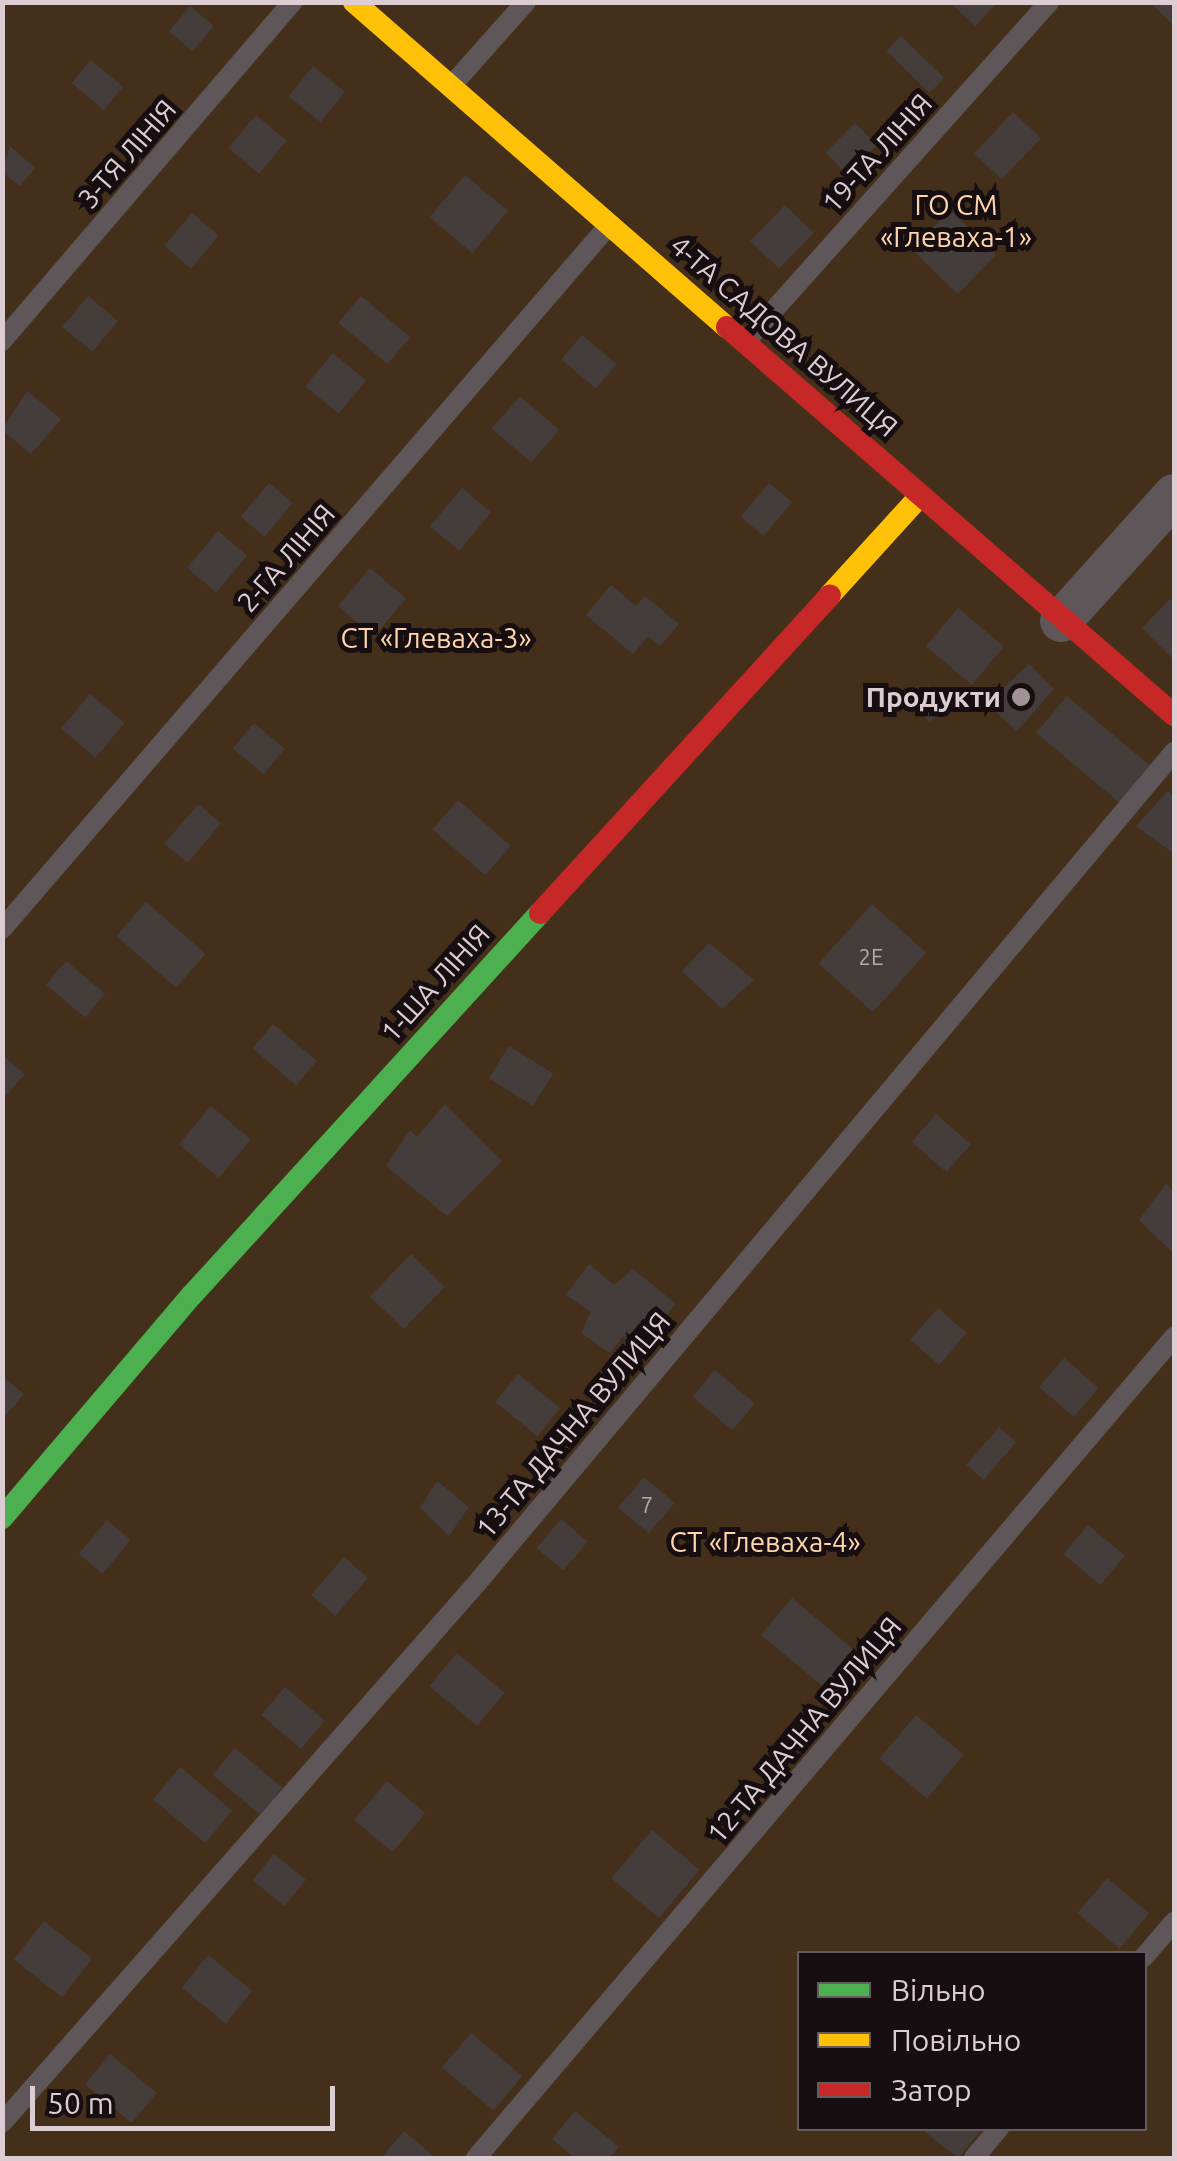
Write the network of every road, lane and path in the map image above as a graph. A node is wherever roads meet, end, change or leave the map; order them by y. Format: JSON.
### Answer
{"nodes":[{"id":1,"x":294,"y":2,"type":"edge"},
{"id":2,"x":354,"y":2,"type":"edge"},
{"id":3,"x":526,"y":2,"type":"edge"},
{"id":4,"x":1049,"y":2,"type":"edge"},
{"id":5,"x":451,"y":86,"type":"junction"},
{"id":6,"x":610,"y":224,"type":"junction"},
{"id":7,"x":2,"y":341,"type":"edge"},
{"id":8,"x":746,"y":341,"type":"junction"},
{"id":9,"x":1174,"y":495,"type":"edge"},
{"id":10,"x":920,"y":496,"type":"junction"},
{"id":11,"x":1060,"y":622,"type":"junction"},
{"id":12,"x":1174,"y":715,"type":"edge"},
{"id":13,"x":1174,"y":752,"type":"edge"},
{"id":14,"x":2,"y":928,"type":"edge"},
{"id":15,"x":1174,"y":1337,"type":"edge"},
{"id":16,"x":2,"y":1518,"type":"edge"},
{"id":17,"x":1174,"y":1922,"type":"edge"},
{"id":18,"x":1147,"y":1954,"type":"edge"},
{"id":19,"x":2,"y":2123,"type":"edge"},
{"id":20,"x":996,"y":2131,"type":"edge"},
{"id":21,"x":476,"y":2158,"type":"edge"},
{"id":22,"x":974,"y":2158,"type":"edge"}],
"edges":[{"from":1,"to":7,"type":"lane","name":"3-ТЯ ЛІНІЯ"},
{"from":2,"to":5,"type":"street","name":"4-ТА САДОВА ВУЛИЦЯ"},
{"from":3,"to":5,"type":"lane"},
{"from":4,"to":8,"type":"lane","name":"19-ТА ЛІНІЯ"},
{"from":5,"to":6,"type":"street","name":"4-ТА САДОВА ВУЛИЦЯ"},
{"from":6,"to":8,"type":"street","name":"4-ТА САДОВА ВУЛИЦЯ"},
{"from":6,"to":14,"type":"lane","name":"2-ГА ЛІНІЯ"},
{"from":8,"to":10,"type":"street","name":"4-ТА САДОВА ВУЛИЦЯ"},
{"from":9,"to":11,"type":"street"},
{"from":10,"to":11,"type":"street","name":"4-ТА САДОВА ВУЛИЦЯ"},
{"from":10,"to":16,"type":"street","name":"1-ША ЛІНІЯ"},
{"from":11,"to":12,"type":"street","name":"4-ТА САДОВА ВУЛИЦЯ"},
{"from":13,"to":19,"type":"lane","name":"13-ТА ДАЧНА ВУЛИЦЯ"},
{"from":15,"to":21,"type":"lane","name":"12-ТА ДАЧНА ВУЛИЦЯ"},
{"from":17,"to":18,"type":"lane"},
{"from":20,"to":22,"type":"lane"}]}
